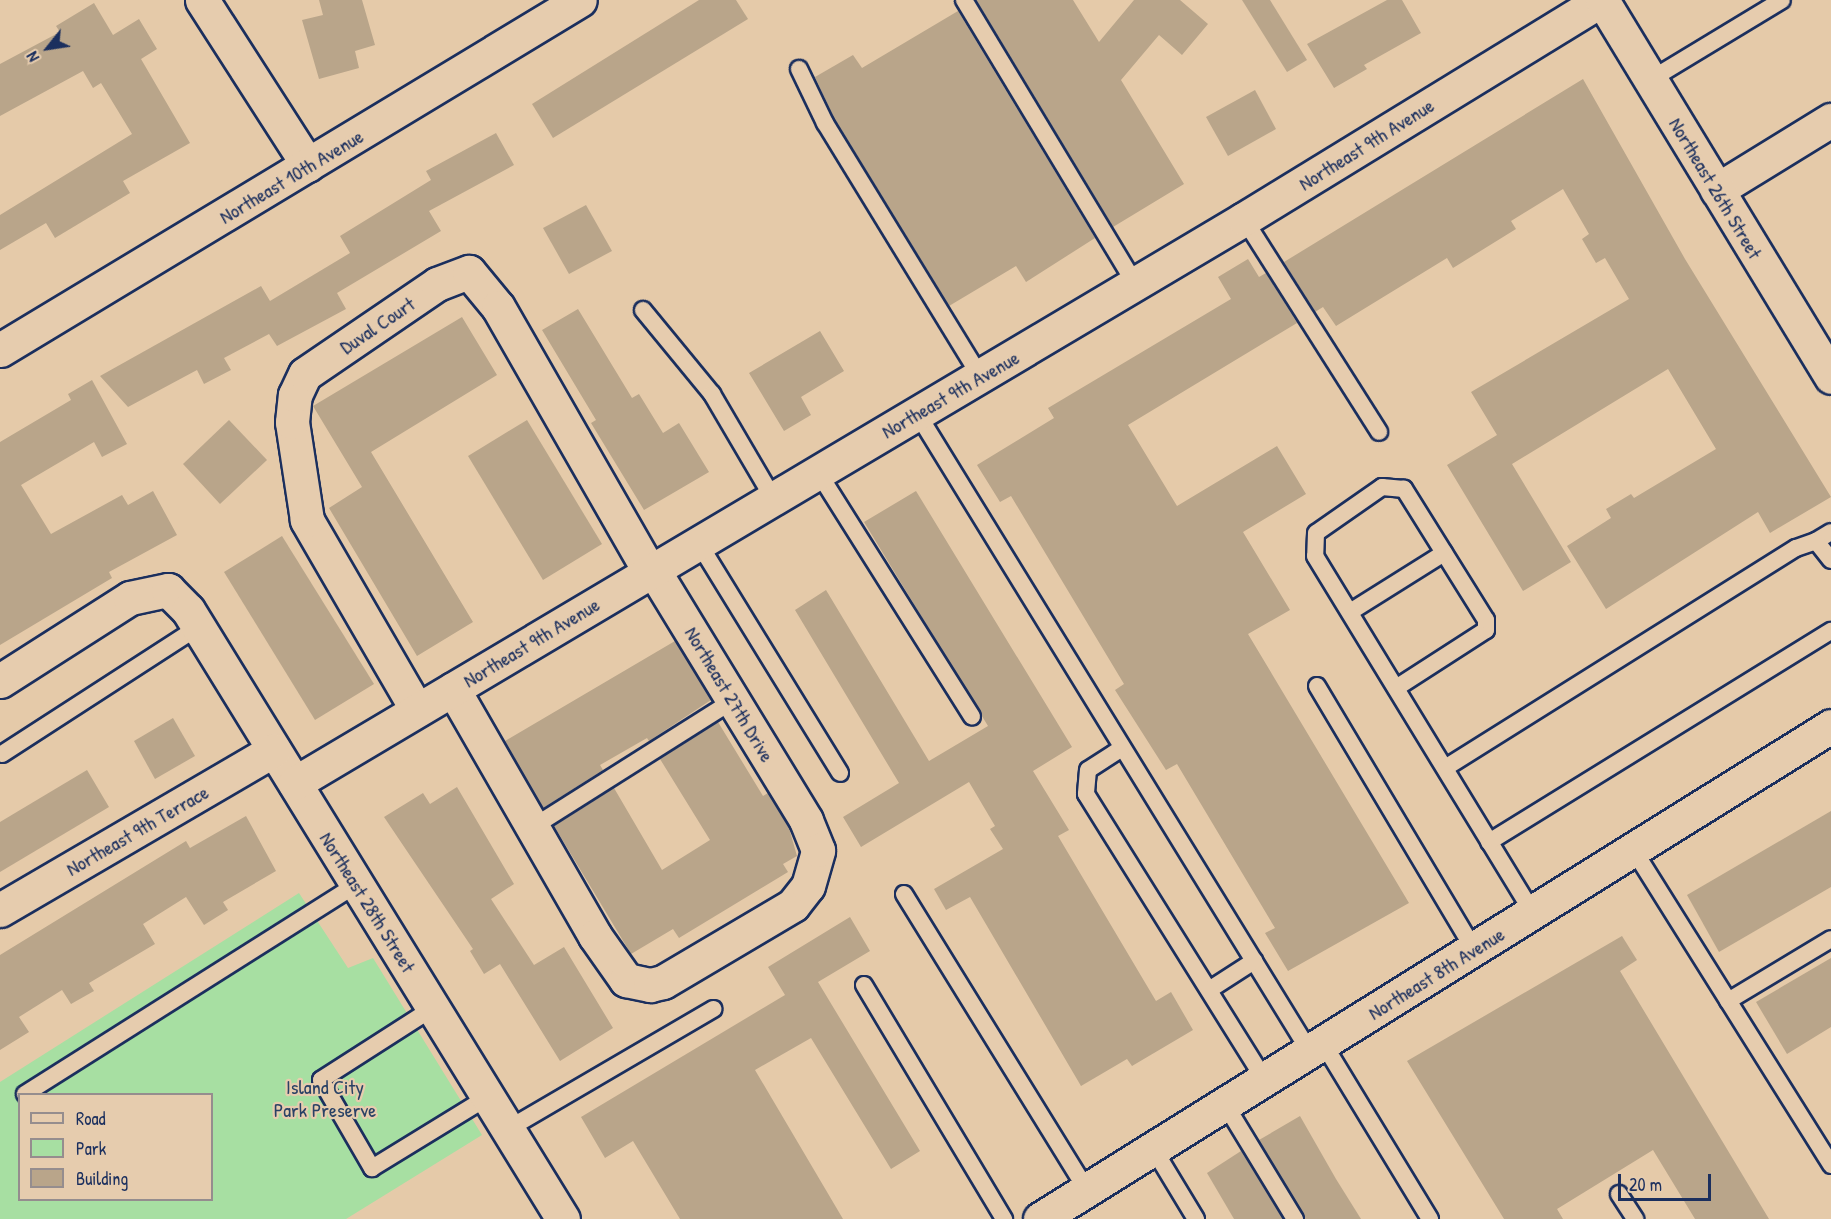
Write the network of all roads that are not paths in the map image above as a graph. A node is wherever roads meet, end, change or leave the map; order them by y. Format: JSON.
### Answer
{"nodes":[{"id":1,"x":202,"y":0,"type":"edge"},
{"id":2,"x":580,"y":0,"type":"edge"},
{"id":3,"x":964,"y":0,"type":"edge"},
{"id":4,"x":1602,"y":0,"type":"edge"},
{"id":5,"x":1782,"y":0,"type":"edge"},
{"id":6,"x":799,"y":69,"type":"dead end"},
{"id":7,"x":1650,"y":80,"type":"junction"},
{"id":8,"x":1831,"y":120,"type":"edge"},
{"id":9,"x":308,"y":165,"type":"junction"},
{"id":10,"x":1717,"y":190,"type":"junction"},
{"id":11,"x":1244,"y":219,"type":"junction"},
{"id":12,"x":1135,"y":284,"type":"junction"},
{"id":13,"x":643,"y":310,"type":"dead end"},
{"id":14,"x":0,"y":350,"type":"edge"},
{"id":15,"x":1826,"y":358,"type":"edge"},
{"id":16,"x":980,"y":376,"type":"junction"},
{"id":17,"x":917,"y":413,"type":"junction"},
{"id":18,"x":1379,"y":432,"type":"dead end"},
{"id":19,"x":818,"y":471,"type":"junction"},
{"id":20,"x":773,"y":498,"type":"junction"},
{"id":21,"x":1824,"y":536,"type":"edge"},
{"id":22,"x":698,"y":542,"type":"junction"},
{"id":23,"x":1444,"y":553,"type":"junction"},
{"id":24,"x":1831,"y":560,"type":"edge"},
{"id":25,"x":652,"y":570,"type":"junction"},
{"id":26,"x":1350,"y":612,"type":"junction"},
{"id":27,"x":198,"y":627,"type":"junction"},
{"id":28,"x":1831,"y":631,"type":"edge"},
{"id":29,"x":0,"y":681,"type":"edge"},
{"id":30,"x":1317,"y":686,"type":"dead end"},
{"id":31,"x":1396,"y":688,"type":"junction"},
{"id":32,"x":453,"y":689,"type":"junction"},
{"id":33,"x":734,"y":700,"type":"junction"},
{"id":34,"x":417,"y":710,"type":"junction"},
{"id":35,"x":972,"y":717,"type":"dead end"},
{"id":36,"x":1831,"y":726,"type":"edge"},
{"id":37,"x":1122,"y":748,"type":"junction"},
{"id":38,"x":274,"y":750,"type":"junction"},
{"id":39,"x":2,"y":754,"type":"dead end"},
{"id":40,"x":1444,"y":768,"type":"junction"},
{"id":41,"x":840,"y":773,"type":"dead end"},
{"id":42,"x":295,"y":783,"type":"junction"},
{"id":43,"x":533,"y":827,"type":"junction"},
{"id":44,"x":1489,"y":842,"type":"junction"},
{"id":45,"x":1633,"y":849,"type":"junction"},
{"id":46,"x":357,"y":884,"type":"junction"},
{"id":47,"x":904,"y":894,"type":"dead end"},
{"id":48,"x":0,"y":910,"type":"edge"},
{"id":49,"x":1532,"y":912,"type":"junction"},
{"id":50,"x":1831,"y":939,"type":"edge"},
{"id":51,"x":1474,"y":949,"type":"junction"},
{"id":52,"x":1254,"y":962,"type":"junction"},
{"id":53,"x":864,"y":986,"type":"dead end"},
{"id":54,"x":1209,"y":990,"type":"junction"},
{"id":55,"x":1728,"y":1001,"type":"junction"},
{"id":56,"x":433,"y":1008,"type":"junction"},
{"id":57,"x":713,"y":1009,"type":"dead end"},
{"id":58,"x":1316,"y":1047,"type":"junction"},
{"id":59,"x":1265,"y":1080,"type":"junction"},
{"id":60,"x":28,"y":1093,"type":"edge"},
{"id":61,"x":488,"y":1096,"type":"junction"},
{"id":62,"x":1225,"y":1104,"type":"junction"},
{"id":63,"x":508,"y":1129,"type":"junction"},
{"id":64,"x":1153,"y":1148,"type":"junction"},
{"id":65,"x":1831,"y":1166,"type":"edge"},
{"id":66,"x":1086,"y":1189,"type":"junction"},
{"id":67,"x":1619,"y":1194,"type":"dead end"},
{"id":68,"x":563,"y":1219,"type":"edge"},
{"id":69,"x":1004,"y":1219,"type":"edge"},
{"id":70,"x":1040,"y":1219,"type":"edge"},
{"id":71,"x":1196,"y":1219,"type":"edge"},
{"id":72,"x":1295,"y":1219,"type":"edge"},
{"id":73,"x":1430,"y":1219,"type":"edge"},
{"id":74,"x":1635,"y":1219,"type":"edge"}],
"edges":[{"from":1,"to":9,"type":"street"},
{"from":2,"to":9,"type":"street","name":"Northeast 10th Avenue"},
{"from":3,"to":12,"type":"lane"},
{"from":4,"to":7,"type":"street","name":"Northeast 26th Street"},
{"from":4,"to":11,"type":"street","name":"Northeast 9th Avenue"},
{"from":5,"to":7,"type":"lane"},
{"from":6,"to":16,"type":"lane"},
{"from":7,"to":10,"type":"street","name":"Northeast 26th Street"},
{"from":8,"to":10,"type":"street"},
{"from":9,"to":14,"type":"street","name":"Northeast 10th Avenue"},
{"from":10,"to":15,"type":"street","name":"Northeast 26th Street"},
{"from":11,"to":12,"type":"street","name":"Northeast 9th Avenue"},
{"from":11,"to":18,"type":"lane"},
{"from":12,"to":16,"type":"street","name":"Northeast 9th Avenue"},
{"from":13,"to":20,"type":"lane"},
{"from":16,"to":17,"type":"street","name":"Northeast 9th Avenue"},
{"from":17,"to":19,"type":"street","name":"Northeast 9th Avenue"},
{"from":17,"to":37,"type":"lane"},
{"from":19,"to":20,"type":"street","name":"Northeast 9th Avenue"},
{"from":19,"to":35,"type":"lane"},
{"from":20,"to":22,"type":"street","name":"Northeast 9th Avenue"},
{"from":21,"to":24,"type":"lane"},
{"from":21,"to":40,"type":"lane"},
{"from":22,"to":25,"type":"street","name":"Northeast 9th Avenue"},
{"from":22,"to":41,"type":"lane"},
{"from":23,"to":26,"type":"lane"},
{"from":23,"to":26,"type":"lane"},
{"from":23,"to":31,"type":"lane"},
{"from":25,"to":32,"type":"street","name":"Northeast 9th Avenue"},
{"from":25,"to":33,"type":"street","name":"Northeast 27th Drive"},
{"from":25,"to":34,"type":"street","name":"Duval Court"},
{"from":26,"to":31,"type":"lane"},
{"from":27,"to":29,"type":"street","name":"Northeast 28th Street"},
{"from":27,"to":38,"type":"street","name":"Northeast 28th Street"},
{"from":27,"to":39,"type":"lane"},
{"from":28,"to":44,"type":"lane"},
{"from":30,"to":51,"type":"lane"},
{"from":31,"to":40,"type":"lane"},
{"from":32,"to":34,"type":"street","name":"Northeast 9th Avenue"},
{"from":32,"to":43,"type":"street","name":"Northeast 27th Drive"},
{"from":33,"to":43,"type":"lane"},
{"from":33,"to":43,"type":"street","name":"Northeast 27th Drive"},
{"from":34,"to":42,"type":"street","name":"Northeast 9th Avenue"},
{"from":36,"to":45,"type":"street","name":"Northeast 8th Avenue"},
{"from":37,"to":52,"type":"lane"},
{"from":37,"to":54,"type":"lane"},
{"from":38,"to":42,"type":"street","name":"Northeast 28th Street"},
{"from":38,"to":48,"type":"street","name":"Northeast 9th Terrace"},
{"from":40,"to":44,"type":"lane"},
{"from":42,"to":46,"type":"street","name":"Northeast 28th Street"},
{"from":44,"to":49,"type":"lane"},
{"from":45,"to":49,"type":"street","name":"Northeast 8th Avenue"},
{"from":45,"to":55,"type":"lane"},
{"from":46,"to":56,"type":"street","name":"Northeast 28th Street"},
{"from":46,"to":60,"type":"lane"},
{"from":47,"to":66,"type":"lane"},
{"from":49,"to":51,"type":"street","name":"Northeast 8th Avenue"},
{"from":50,"to":55,"type":"lane"},
{"from":51,"to":58,"type":"street","name":"Northeast 8th Avenue"},
{"from":52,"to":54,"type":"lane"},
{"from":52,"to":58,"type":"lane"},
{"from":53,"to":69,"type":"lane"},
{"from":54,"to":59,"type":"lane"},
{"from":55,"to":65,"type":"lane"},
{"from":56,"to":61,"type":"street","name":"Northeast 28th Street"},
{"from":56,"to":61,"type":"lane"},
{"from":57,"to":63,"type":"lane"},
{"from":58,"to":59,"type":"street","name":"Northeast 8th Avenue"},
{"from":58,"to":73,"type":"lane"},
{"from":59,"to":62,"type":"street","name":"Northeast 8th Avenue"},
{"from":61,"to":63,"type":"street","name":"Northeast 28th Street"},
{"from":62,"to":64,"type":"street","name":"Northeast 8th Avenue"},
{"from":62,"to":72,"type":"lane"},
{"from":63,"to":68,"type":"street","name":"Northeast 28th Street"},
{"from":64,"to":66,"type":"street","name":"Northeast 8th Avenue"},
{"from":64,"to":71,"type":"lane"},
{"from":66,"to":70,"type":"street","name":"Northeast 8th Avenue"},
{"from":67,"to":74,"type":"lane"}]}
